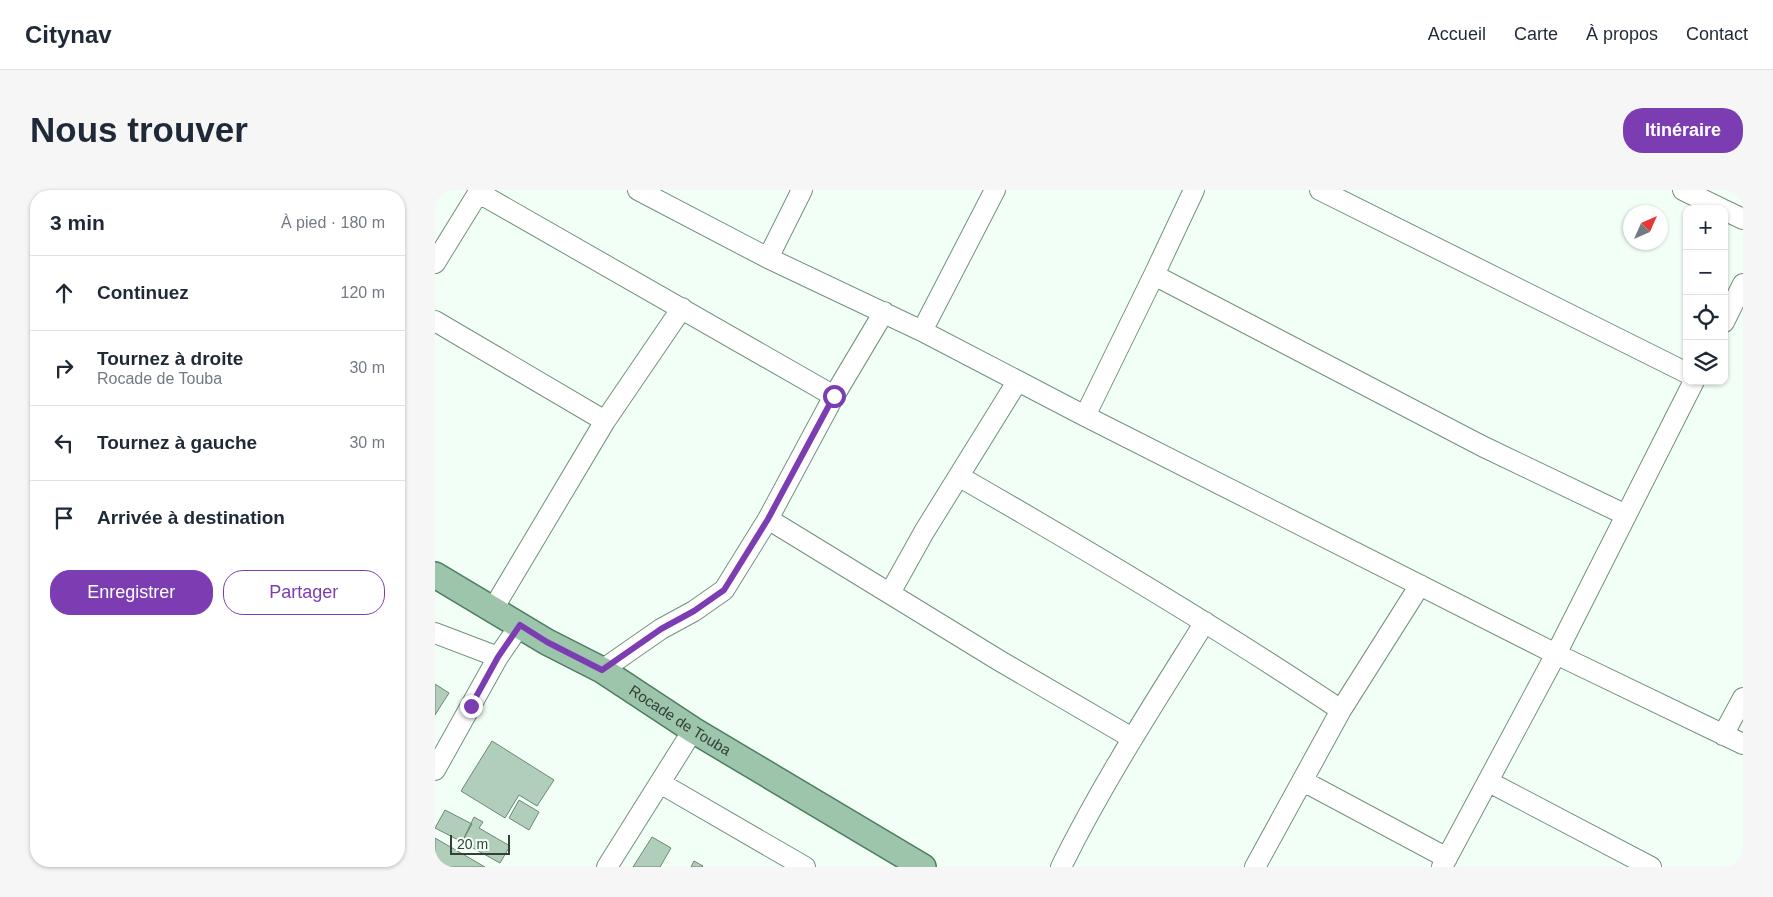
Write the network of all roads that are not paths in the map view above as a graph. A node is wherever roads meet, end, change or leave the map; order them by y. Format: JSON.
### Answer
{"nodes":[{"id":1,"x":638,"y":190,"type":"edge"},
{"id":2,"x":803,"y":190,"type":"edge"},
{"id":3,"x":995,"y":190,"type":"edge"},
{"id":4,"x":1194,"y":190,"type":"edge"},
{"id":5,"x":1320,"y":190,"type":"edge"},
{"id":6,"x":1683,"y":190,"type":"edge"},
{"id":7,"x":479,"y":191,"type":"edge"},
{"id":8,"x":1715,"y":205,"type":"edge"},
{"id":9,"x":1728,"y":212,"type":"edge"},
{"id":10,"x":1743,"y":219,"type":"edge"},
{"id":11,"x":768,"y":258,"type":"junction"},
{"id":12,"x":435,"y":263,"type":"edge"},
{"id":13,"x":1154,"y":275,"type":"junction"},
{"id":14,"x":1743,"y":284,"type":"edge"},
{"id":15,"x":682,"y":308,"type":"junction"},
{"id":16,"x":884,"y":312,"type":"junction"},
{"id":17,"x":1728,"y":314,"type":"edge"},
{"id":18,"x":435,"y":321,"type":"edge"},
{"id":19,"x":922,"y":330,"type":"junction"},
{"id":20,"x":1683,"y":371,"type":"edge"},
{"id":21,"x":1017,"y":382,"type":"junction"},
{"id":22,"x":1692,"y":385,"type":"edge"},
{"id":23,"x":834,"y":396,"type":"junction"},
{"id":24,"x":1085,"y":416,"type":"junction"},
{"id":25,"x":605,"y":421,"type":"junction"},
{"id":26,"x":960,"y":476,"type":"junction"},
{"id":27,"x":1626,"y":515,"type":"junction"},
{"id":28,"x":768,"y":519,"type":"junction"},
{"id":29,"x":435,"y":575,"type":"edge"},
{"id":30,"x":1420,"y":585,"type":"junction"},
{"id":31,"x":890,"y":593,"type":"junction"},
{"id":32,"x":493,"y":609,"type":"junction"},
{"id":33,"x":1205,"y":622,"type":"junction"},
{"id":34,"x":520,"y":625,"type":"junction"},
{"id":35,"x":435,"y":633,"type":"edge"},
{"id":36,"x":1556,"y":654,"type":"junction"},
{"id":37,"x":498,"y":657,"type":"junction"},
{"id":38,"x":602,"y":670,"type":"junction"},
{"id":39,"x":1743,"y":698,"type":"edge"},
{"id":40,"x":1341,"y":710,"type":"junction"},
{"id":41,"x":693,"y":730,"type":"junction"},
{"id":42,"x":1723,"y":735,"type":"junction"},
{"id":43,"x":1132,"y":738,"type":"junction"},
{"id":44,"x":1743,"y":744,"type":"edge"},
{"id":45,"x":435,"y":770,"type":"edge"},
{"id":46,"x":1303,"y":781,"type":"junction"},
{"id":47,"x":1489,"y":782,"type":"junction"},
{"id":48,"x":660,"y":783,"type":"junction"},
{"id":49,"x":1445,"y":862,"type":"edge"},
{"id":50,"x":607,"y":867,"type":"edge"},
{"id":51,"x":805,"y":867,"type":"edge"},
{"id":52,"x":923,"y":867,"type":"edge"},
{"id":53,"x":1061,"y":867,"type":"edge"},
{"id":54,"x":1255,"y":867,"type":"edge"},
{"id":55,"x":1651,"y":867,"type":"edge"}],
"edges":[{"from":1,"to":11,"type":"street"},
{"from":2,"to":11,"type":"street"},
{"from":3,"to":19,"type":"street"},
{"from":4,"to":13,"type":"street"},
{"from":5,"to":20,"type":"street"},
{"from":6,"to":8,"type":"street"},
{"from":7,"to":12,"type":"street"},
{"from":7,"to":15,"type":"street"},
{"from":9,"to":10,"type":"street"},
{"from":11,"to":16,"type":"street"},
{"from":13,"to":24,"type":"street"},
{"from":13,"to":27,"type":"street"},
{"from":14,"to":17,"type":"street"},
{"from":15,"to":23,"type":"street"},
{"from":15,"to":25,"type":"street"},
{"from":16,"to":19,"type":"street"},
{"from":16,"to":23,"type":"street"},
{"from":18,"to":25,"type":"street"},
{"from":19,"to":21,"type":"street"},
{"from":21,"to":24,"type":"street"},
{"from":21,"to":26,"type":"street"},
{"from":22,"to":27,"type":"street"},
{"from":23,"to":28,"type":"street"},
{"from":24,"to":30,"type":"street"},
{"from":25,"to":32,"type":"street"},
{"from":26,"to":31,"type":"street"},
{"from":26,"to":33,"type":"street"},
{"from":27,"to":36,"type":"street"},
{"from":28,"to":31,"type":"street"},
{"from":28,"to":38,"type":"street"},
{"from":29,"to":32,"type":"main road","name":"Rocade de Touba"},
{"from":30,"to":36,"type":"street"},
{"from":30,"to":40,"type":"street"},
{"from":31,"to":43,"type":"street"},
{"from":32,"to":34,"type":"main road","name":"Rocade de Touba"},
{"from":33,"to":40,"type":"street"},
{"from":33,"to":43,"type":"street"},
{"from":34,"to":37,"type":"street"},
{"from":34,"to":38,"type":"main road","name":"Rocade de Touba"},
{"from":35,"to":37,"type":"street"},
{"from":36,"to":42,"type":"street"},
{"from":36,"to":47,"type":"street"},
{"from":37,"to":45,"type":"street"},
{"from":38,"to":41,"type":"main road","name":"Rocade de Touba"},
{"from":39,"to":42,"type":"street"},
{"from":40,"to":46,"type":"street"},
{"from":41,"to":48,"type":"street"},
{"from":41,"to":52,"type":"main road","name":"Rocade de Touba"},
{"from":42,"to":44,"type":"street"},
{"from":43,"to":53,"type":"street"},
{"from":46,"to":49,"type":"street"},
{"from":46,"to":54,"type":"street"},
{"from":47,"to":49,"type":"street"},
{"from":47,"to":55,"type":"street"},
{"from":48,"to":50,"type":"street"},
{"from":48,"to":51,"type":"street"}]}
